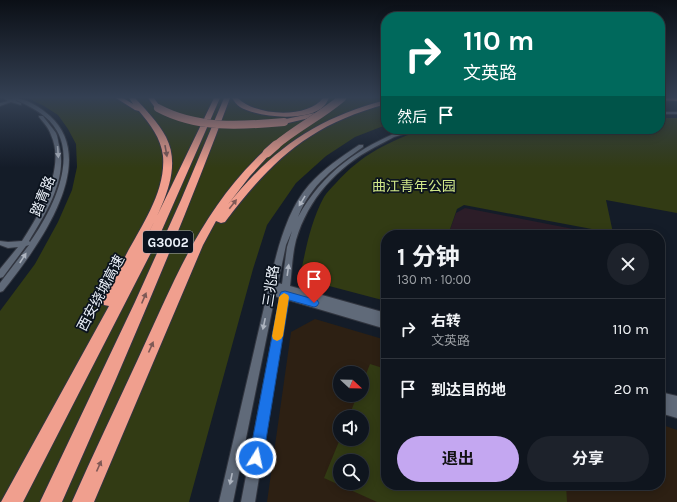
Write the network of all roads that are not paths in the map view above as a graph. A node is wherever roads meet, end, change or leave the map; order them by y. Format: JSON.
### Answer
{"nodes":[{"id":1,"x":45,"y":121,"type":"edge"},
{"id":2,"x":52,"y":121,"type":"edge"},
{"id":3,"x":151,"y":121,"type":"edge"},
{"id":4,"x":200,"y":121,"type":"edge"},
{"id":5,"x":206,"y":121,"type":"edge"},
{"id":6,"x":218,"y":121,"type":"edge"},
{"id":7,"x":287,"y":121,"type":"edge"},
{"id":8,"x":309,"y":121,"type":"edge"},
{"id":9,"x":330,"y":121,"type":"edge"},
{"id":10,"x":387,"y":134,"type":"edge"},
{"id":11,"x":398,"y":134,"type":"edge"},
{"id":12,"x":33,"y":242,"type":"junction"},
{"id":13,"x":0,"y":243,"type":"edge"},
{"id":14,"x":24,"y":244,"type":"junction"},
{"id":15,"x":0,"y":275,"type":"edge"},
{"id":16,"x":272,"y":287,"type":"junction"},
{"id":17,"x":0,"y":289,"type":"edge"},
{"id":18,"x":285,"y":291,"type":"junction"},
{"id":19,"x":381,"y":316,"type":"edge"},
{"id":20,"x":163,"y":321,"type":"junction"},
{"id":21,"x":381,"y":323,"type":"edge"},
{"id":22,"x":665,"y":398,"type":"edge"},
{"id":23,"x":677,"y":402,"type":"edge"},
{"id":24,"x":665,"y":408,"type":"edge"},
{"id":25,"x":677,"y":412,"type":"edge"},
{"id":26,"x":25,"y":478,"type":"junction"},
{"id":27,"x":12,"y":502,"type":"edge"},
{"id":28,"x":51,"y":502,"type":"edge"},
{"id":29,"x":83,"y":502,"type":"edge"},
{"id":30,"x":226,"y":502,"type":"edge"},
{"id":31,"x":248,"y":502,"type":"edge"}],
"edges":[{"from":1,"to":14,"type":"street","name":"踏青路","one_way":true},
{"from":2,"to":12,"type":"street","name":"踏青路"},
{"from":3,"to":26,"type":"highway","one_way":true},
{"from":4,"to":7,"type":"highway","bridge":true},
{"from":5,"to":26,"type":"highway","name":"西安绕城高速","number":"G3002"},
{"from":28,"to":6,"type":"highway","number":"G3002","one_way":true},
{"from":8,"to":20,"type":"highway","bridge":true},
{"from":20,"to":9,"type":"highway","one_way":true},
{"from":10,"to":16,"type":"street","name":"三兆路","one_way":true},
{"from":18,"to":11,"type":"street","name":"三兆路","one_way":true},
{"from":12,"to":14,"type":"street"},
{"from":17,"to":12,"type":"street","name":"踏青路","one_way":true},
{"from":13,"to":14,"type":"street"},
{"from":14,"to":15,"type":"street","name":"踏青路"},
{"from":16,"to":18,"type":"street"},
{"from":16,"to":30,"type":"street","name":"三兆路","one_way":true},
{"from":18,"to":19,"type":"street"},
{"from":18,"to":21,"type":"street"},
{"from":18,"to":31,"type":"street","name":"三兆路"},
{"from":29,"to":20,"type":"highway","one_way":true},
{"from":22,"to":23,"type":"street"},
{"from":24,"to":25,"type":"street"},
{"from":26,"to":27,"type":"highway","name":"西安绕城高速","number":"G3002"}]}
